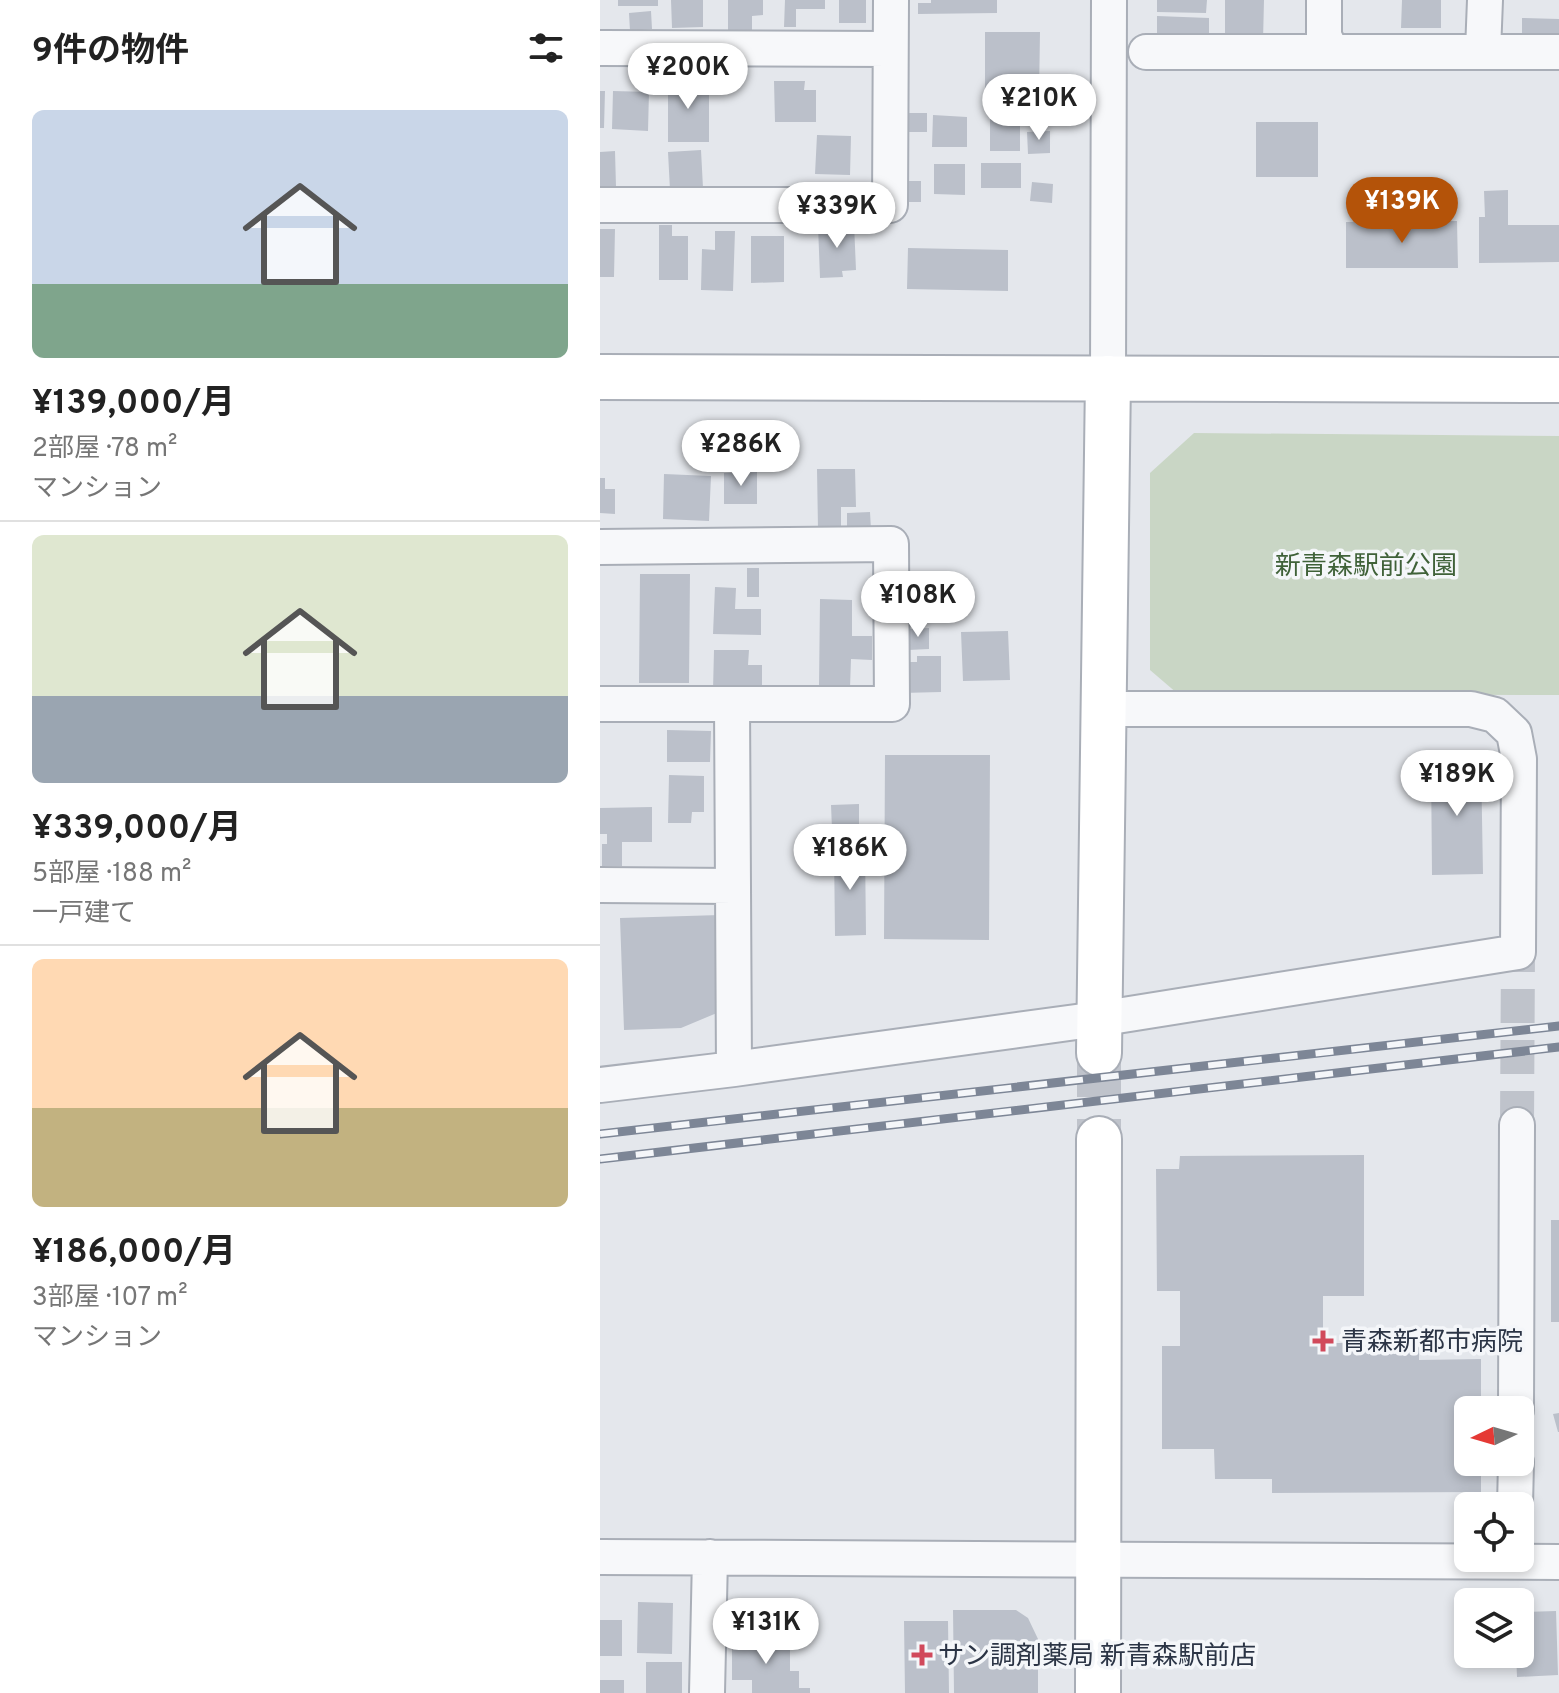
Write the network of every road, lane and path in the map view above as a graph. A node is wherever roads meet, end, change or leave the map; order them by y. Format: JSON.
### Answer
{"nodes":[{"id":1,"x":891,"y":0,"type":"edge"},
{"id":2,"x":1109,"y":0,"type":"edge"},
{"id":3,"x":1324,"y":0,"type":"edge"},
{"id":4,"x":1485,"y":0,"type":"edge"},
{"id":5,"x":600,"y":48,"type":"edge"},
{"id":6,"x":890,"y":49,"type":"junction"},
{"id":7,"x":1483,"y":51,"type":"junction"},
{"id":8,"x":1146,"y":52,"type":"dead end"},
{"id":9,"x":1332,"y":52,"type":"junction"},
{"id":10,"x":1559,"y":52,"type":"edge"},
{"id":11,"x":600,"y":205,"type":"edge"},
{"id":12,"x":600,"y":377,"type":"edge"},
{"id":13,"x":1108,"y":378,"type":"junction"},
{"id":14,"x":1559,"y":380,"type":"edge"},
{"id":15,"x":600,"y":547,"type":"edge"},
{"id":16,"x":600,"y":704,"type":"edge"},
{"id":17,"x":732,"y":704,"type":"junction"},
{"id":18,"x":1103,"y":709,"type":"junction"},
{"id":19,"x":600,"y":885,"type":"edge"},
{"id":20,"x":733,"y":886,"type":"junction"},
{"id":21,"x":1098,"y":1036,"type":"junction"},
{"id":22,"x":734,"y":1069,"type":"junction"},
{"id":23,"x":600,"y":1085,"type":"edge"},
{"id":24,"x":1517,"y":1125,"type":"tunnel mouth"},
{"id":25,"x":1099,"y":1139,"type":"tunnel mouth"},
{"id":26,"x":1516,"y":1396,"type":"edge"},
{"id":27,"x":600,"y":1557,"type":"edge"},
{"id":28,"x":710,"y":1557,"type":"junction"},
{"id":29,"x":1454,"y":1560,"type":"edge"},
{"id":30,"x":1098,"y":1561,"type":"junction"},
{"id":31,"x":1534,"y":1561,"type":"edge"},
{"id":32,"x":1559,"y":1562,"type":"edge"},
{"id":33,"x":707,"y":1693,"type":"edge"},
{"id":34,"x":1098,"y":1693,"type":"edge"}],
"edges":[{"from":1,"to":6,"type":"street"},
{"from":2,"to":13,"type":"street"},
{"from":3,"to":9,"type":"street"},
{"from":4,"to":7,"type":"street"},
{"from":5,"to":6,"type":"street"},
{"from":6,"to":11,"type":"street"},
{"from":7,"to":9,"type":"street"},
{"from":7,"to":10,"type":"street"},
{"from":8,"to":9,"type":"street"},
{"from":12,"to":13,"type":"street"},
{"from":13,"to":14,"type":"street"},
{"from":13,"to":18,"type":"street"},
{"from":15,"to":17,"type":"street"},
{"from":16,"to":17,"type":"street"},
{"from":17,"to":20,"type":"street"},
{"from":18,"to":21,"type":"street"},
{"from":18,"to":21,"type":"street"},
{"from":19,"to":20,"type":"street"},
{"from":20,"to":22,"type":"street"},
{"from":21,"to":22,"type":"street"},
{"from":22,"to":23,"type":"street"},
{"from":24,"to":26,"type":"street"},
{"from":25,"to":30,"type":"street"},
{"from":27,"to":28,"type":"street"},
{"from":28,"to":30,"type":"street"},
{"from":28,"to":33,"type":"street"},
{"from":29,"to":30,"type":"street"},
{"from":30,"to":34,"type":"street"},
{"from":31,"to":32,"type":"street"}]}
